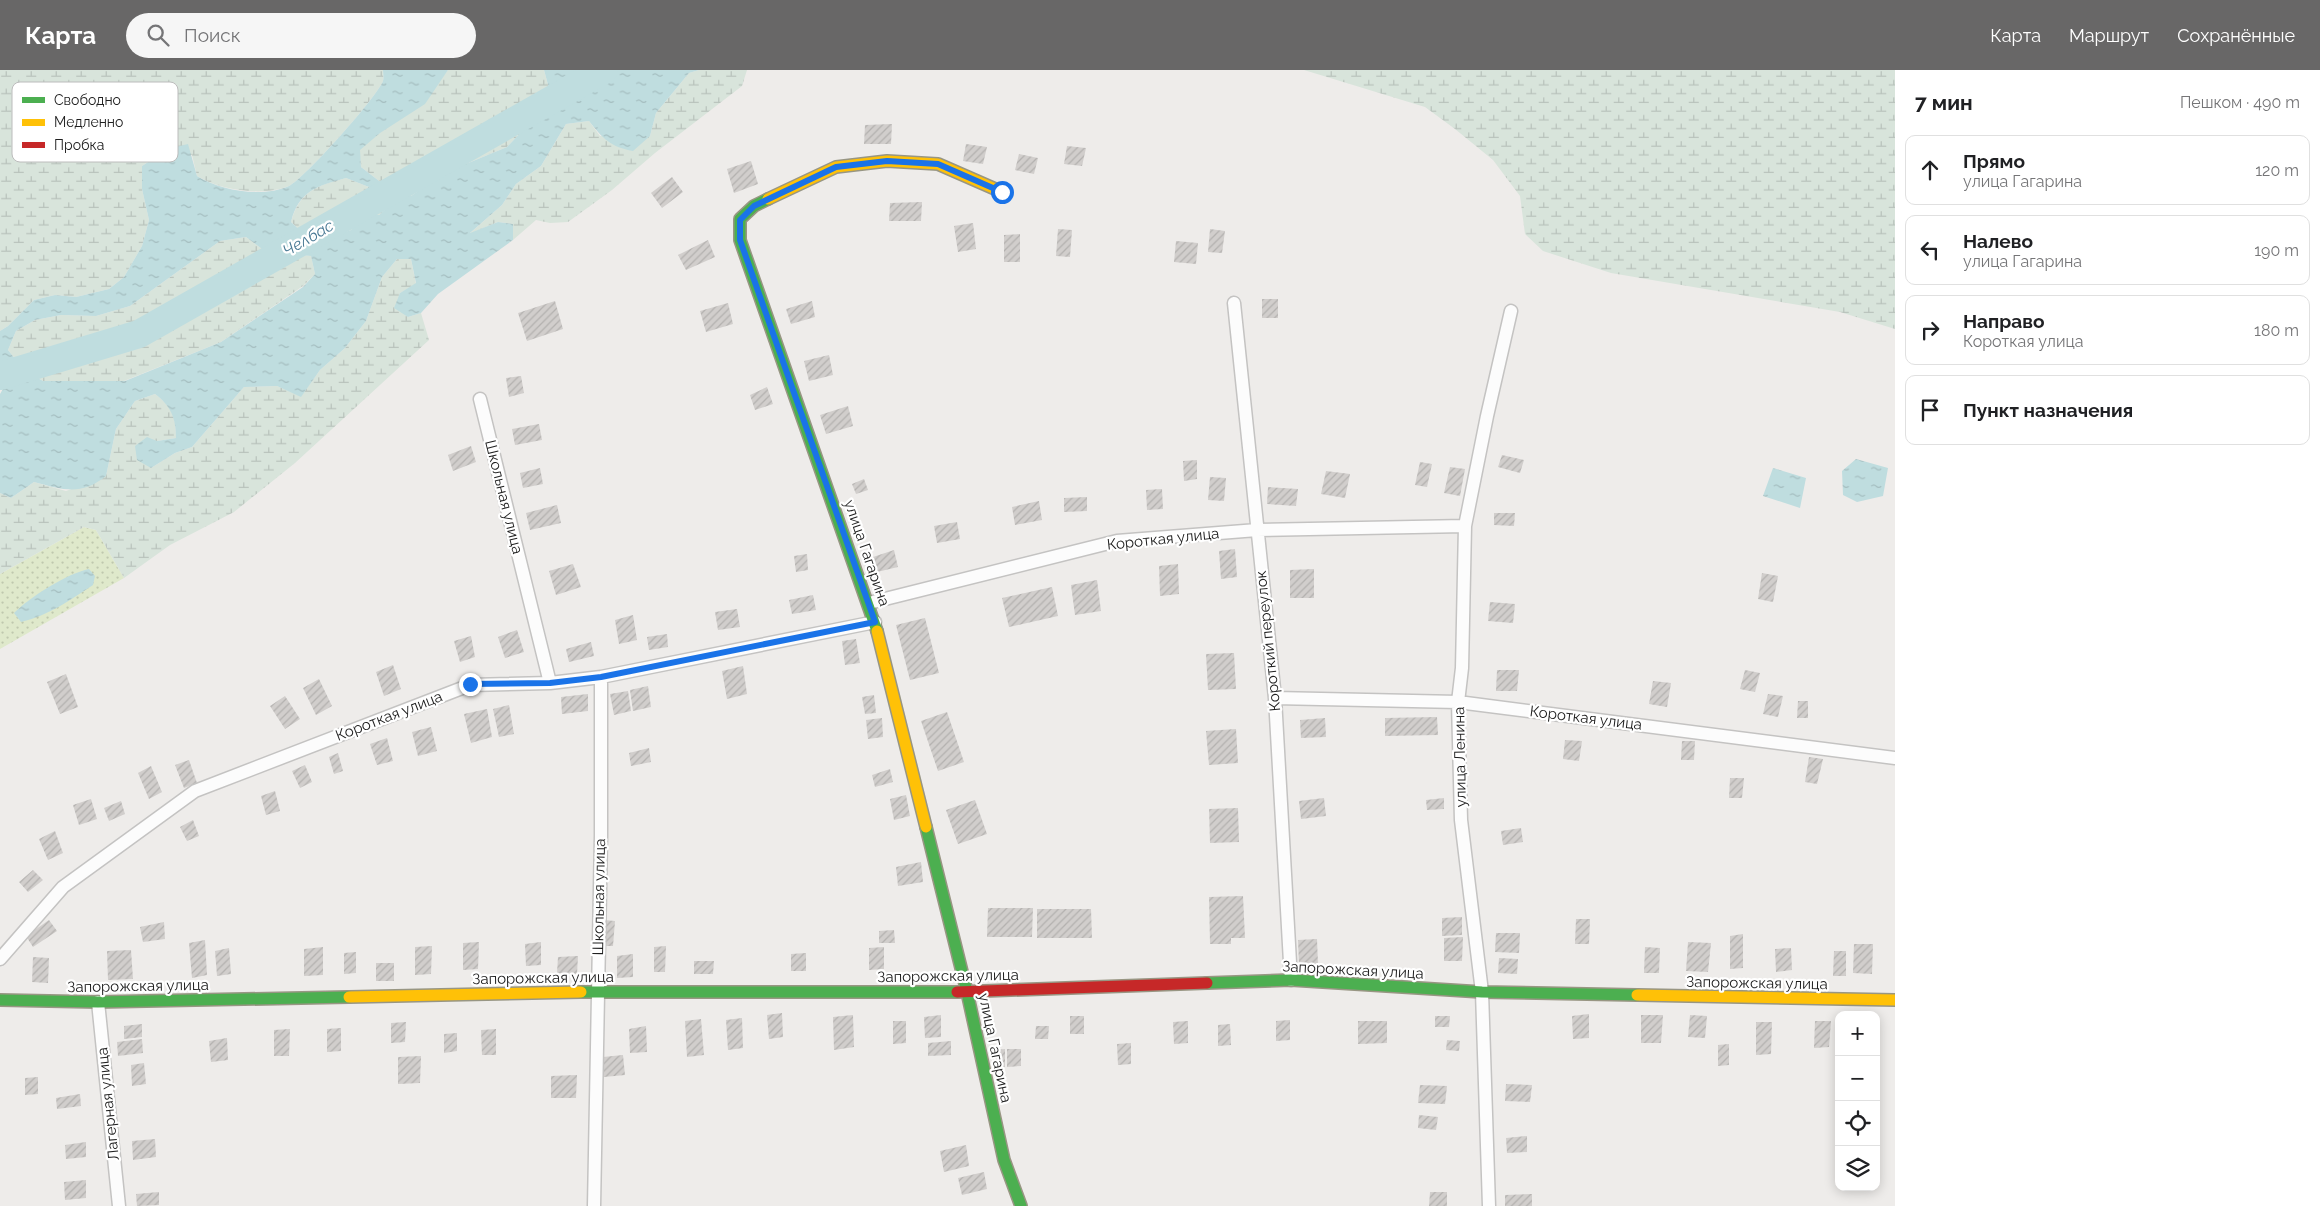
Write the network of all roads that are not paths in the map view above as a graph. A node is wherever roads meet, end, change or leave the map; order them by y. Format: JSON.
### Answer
{"nodes":[{"id":1,"x":1002,"y":192,"type":"dead end"},
{"id":2,"x":1234,"y":303,"type":"dead end"},
{"id":3,"x":1511,"y":311,"type":"dead end"},
{"id":4,"x":480,"y":398,"type":"dead end"},
{"id":5,"x":1465,"y":526,"type":"junction"},
{"id":6,"x":1257,"y":530,"type":"junction"},
{"id":7,"x":869,"y":603,"type":"junction"},
{"id":8,"x":875,"y":622,"type":"junction"},
{"id":9,"x":601,"y":677,"type":"junction"},
{"id":10,"x":550,"y":683,"type":"junction"},
{"id":11,"x":1275,"y":698,"type":"junction"},
{"id":12,"x":1458,"y":702,"type":"junction"},
{"id":13,"x":1895,"y":758,"type":"edge"},
{"id":14,"x":0,"y":959,"type":"edge"},
{"id":15,"x":1291,"y":980,"type":"junction"},
{"id":16,"x":597,"y":992,"type":"junction"},
{"id":17,"x":967,"y":992,"type":"junction"},
{"id":18,"x":1482,"y":992,"type":"junction"},
{"id":19,"x":0,"y":1000,"type":"edge"},
{"id":20,"x":1895,"y":1000,"type":"edge"},
{"id":21,"x":98,"y":1002,"type":"junction"},
{"id":22,"x":119,"y":1206,"type":"edge"},
{"id":23,"x":594,"y":1206,"type":"edge"},
{"id":24,"x":1021,"y":1206,"type":"edge"},
{"id":25,"x":1489,"y":1206,"type":"edge"}],
"edges":[{"from":1,"to":7,"type":"street","name":"улица Гагарина"},
{"from":2,"to":6,"type":"street","name":"Короткий переулок"},
{"from":3,"to":5,"type":"street","name":"улица Ленина"},
{"from":4,"to":10,"type":"street","name":"Школьная улица"},
{"from":5,"to":6,"type":"street","name":"Короткая улица"},
{"from":5,"to":12,"type":"street","name":"улица Ленина"},
{"from":6,"to":7,"type":"street","name":"Короткая улица"},
{"from":6,"to":11,"type":"street","name":"Короткий переулок"},
{"from":7,"to":8,"type":"street","name":"улица Гагарина"},
{"from":8,"to":9,"type":"street","name":"Короткая улица"},
{"from":8,"to":17,"type":"street","name":"улица Гагарина"},
{"from":9,"to":10,"type":"street","name":"Короткая улица"},
{"from":9,"to":16,"type":"street","name":"Школьная улица"},
{"from":10,"to":14,"type":"street","name":"Короткая улица"},
{"from":11,"to":12,"type":"street","name":"Короткая улица"},
{"from":11,"to":15,"type":"street","name":"Короткий переулок"},
{"from":12,"to":13,"type":"street","name":"Короткая улица"},
{"from":12,"to":18,"type":"street","name":"улица Ленина"},
{"from":15,"to":17,"type":"street","name":"Запорожская улица"},
{"from":15,"to":18,"type":"street","name":"Запорожская улица"},
{"from":16,"to":17,"type":"street","name":"Запорожская улица"},
{"from":16,"to":21,"type":"street","name":"Запорожская улица"},
{"from":16,"to":23,"type":"street","name":"Школьная улица"},
{"from":17,"to":24,"type":"street","name":"улица Гагарина"},
{"from":18,"to":20,"type":"street","name":"Запорожская улица"},
{"from":18,"to":25,"type":"street","name":"улица Ленина"},
{"from":19,"to":21,"type":"street","name":"Запорожская улица"},
{"from":21,"to":22,"type":"street","name":"Лагерная улица"}]}
